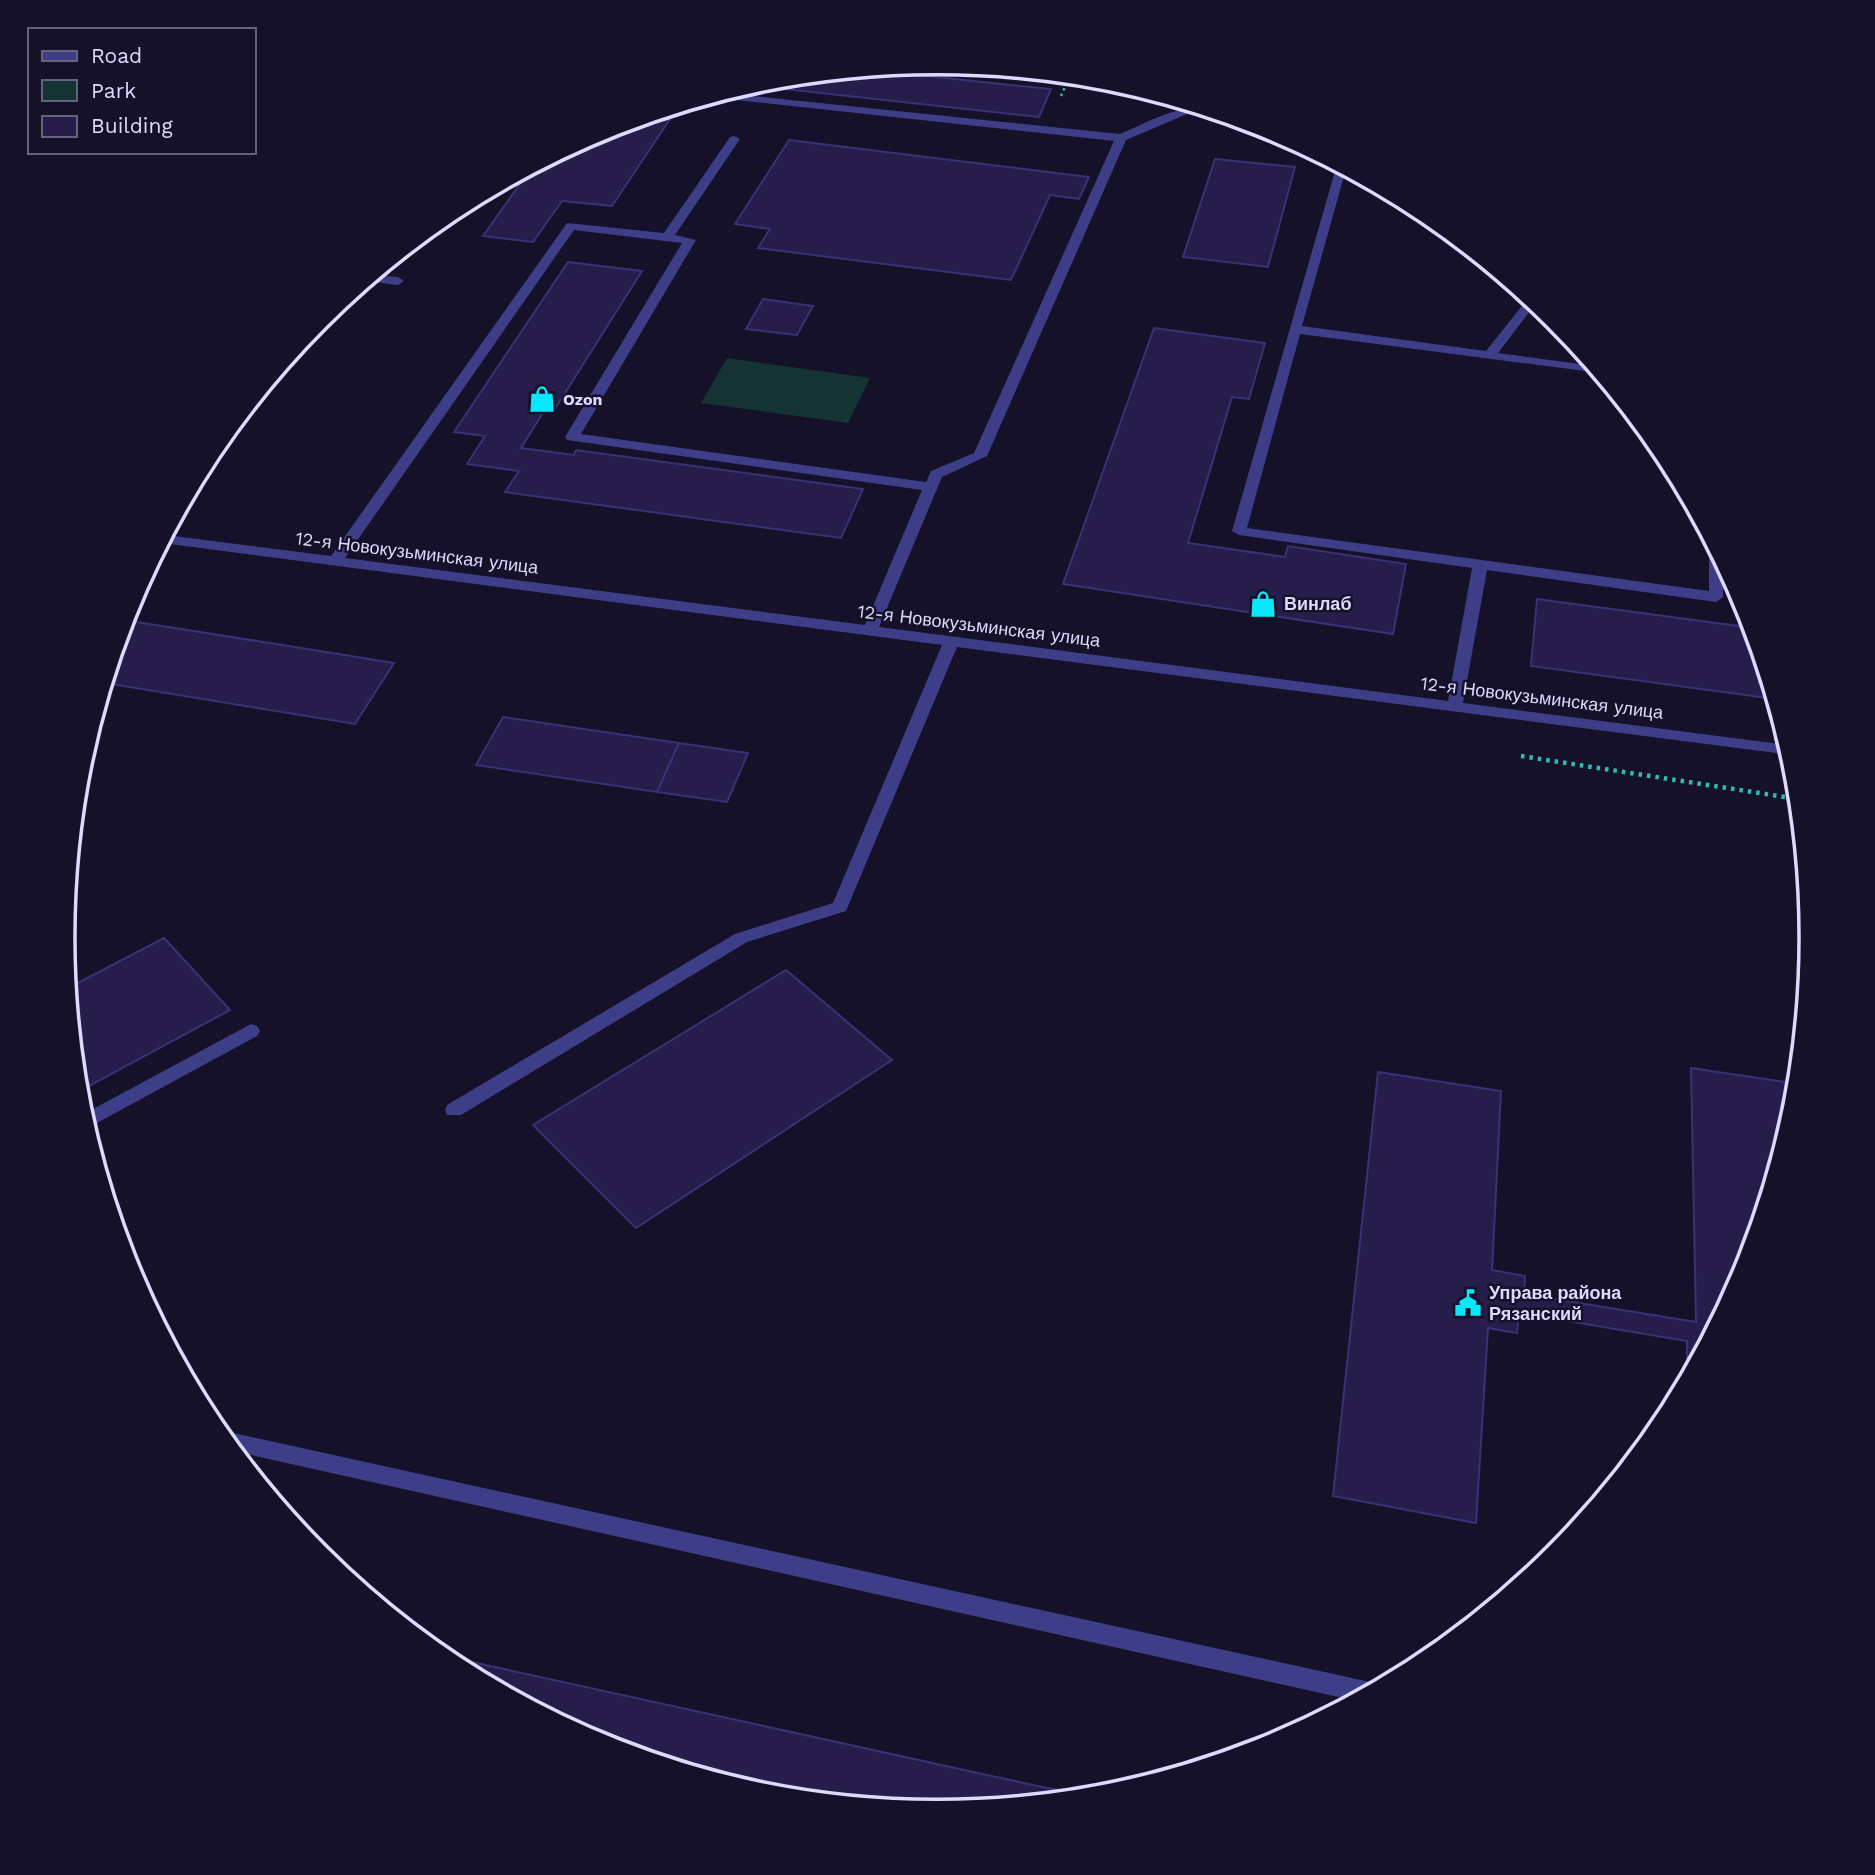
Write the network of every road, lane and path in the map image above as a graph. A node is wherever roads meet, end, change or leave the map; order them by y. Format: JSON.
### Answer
{"nodes":[{"id":1,"x":741,"y":99,"type":"edge"},
{"id":2,"x":1183,"y":112,"type":"edge"},
{"id":3,"x":1121,"y":138,"type":"junction"},
{"id":4,"x":734,"y":139,"type":"dead end"},
{"id":5,"x":1339,"y":175,"type":"edge"},
{"id":6,"x":667,"y":237,"type":"junction"},
{"id":7,"x":381,"y":279,"type":"edge"},
{"id":8,"x":398,"y":281,"type":"dead end"},
{"id":9,"x":1526,"y":308,"type":"edge"},
{"id":10,"x":1295,"y":329,"type":"junction"},
{"id":11,"x":1490,"y":354,"type":"junction"},
{"id":12,"x":1585,"y":368,"type":"edge"},
{"id":13,"x":931,"y":486,"type":"junction"},
{"id":14,"x":173,"y":540,"type":"edge"},
{"id":15,"x":335,"y":561,"type":"junction"},
{"id":16,"x":1480,"y":565,"type":"junction"},
{"id":17,"x":1716,"y":567,"type":"edge"},
{"id":18,"x":870,"y":631,"type":"junction"},
{"id":19,"x":951,"y":642,"type":"junction"},
{"id":20,"x":1455,"y":706,"type":"junction"},
{"id":21,"x":1778,"y":748,"type":"edge"},
{"id":22,"x":251,"y":1031,"type":"dead end"},
{"id":23,"x":454,"y":1110,"type":"dead end"},
{"id":24,"x":94,"y":1116,"type":"edge"},
{"id":25,"x":240,"y":1443,"type":"edge"},
{"id":26,"x":1357,"y":1690,"type":"edge"}],
"edges":[{"from":1,"to":3,"type":"street"},
{"from":2,"to":3,"type":"street"},
{"from":3,"to":13,"type":"street"},
{"from":4,"to":6,"type":"street"},
{"from":5,"to":10,"type":"street"},
{"from":6,"to":13,"type":"street"},
{"from":6,"to":15,"type":"street"},
{"from":7,"to":8,"type":"street"},
{"from":9,"to":11,"type":"street"},
{"from":10,"to":11,"type":"street"},
{"from":10,"to":16,"type":"street"},
{"from":11,"to":12,"type":"street"},
{"from":13,"to":18,"type":"street"},
{"from":14,"to":15,"type":"street","name":"12-я Новокузьминская улица"},
{"from":15,"to":18,"type":"street","name":"12-я Новокузьминская улица"},
{"from":16,"to":17,"type":"street"},
{"from":16,"to":20,"type":"street"},
{"from":18,"to":19,"type":"street","name":"12-я Новокузьминская улица"},
{"from":19,"to":20,"type":"street","name":"12-я Новокузьминская улица"},
{"from":19,"to":23,"type":"street"},
{"from":20,"to":21,"type":"street","name":"12-я Новокузьминская улица"},
{"from":22,"to":24,"type":"street"},
{"from":25,"to":26,"type":"street"}]}
